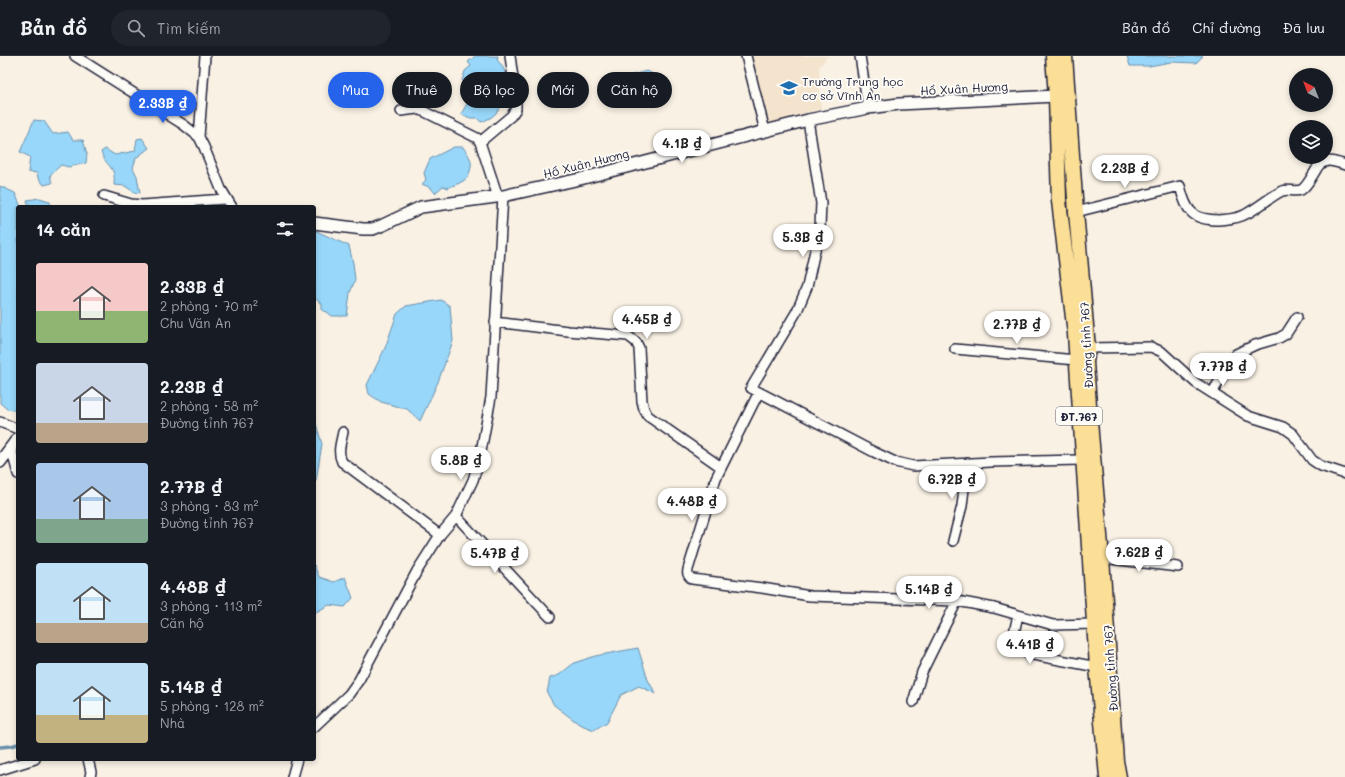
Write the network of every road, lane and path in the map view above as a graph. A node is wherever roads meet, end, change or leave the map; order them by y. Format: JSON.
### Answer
{"nodes":[{"id":1,"x":75,"y":56,"type":"edge"},
{"id":2,"x":205,"y":56,"type":"edge"},
{"id":3,"x":510,"y":56,"type":"edge"},
{"id":4,"x":746,"y":56,"type":"edge"},
{"id":5,"x":860,"y":56,"type":"edge"},
{"id":6,"x":1053,"y":56,"type":"edge"},
{"id":7,"x":1065,"y":56,"type":"edge"},
{"id":8,"x":1062,"y":96,"type":"junction"},
{"id":9,"x":868,"y":108,"type":"junction"},
{"id":10,"x":401,"y":111,"type":"dead end"},
{"id":11,"x":808,"y":120,"type":"junction"},
{"id":12,"x":765,"y":131,"type":"junction"},
{"id":13,"x":199,"y":137,"type":"junction"},
{"id":14,"x":480,"y":142,"type":"junction"},
{"id":15,"x":1345,"y":165,"type":"edge"},
{"id":16,"x":104,"y":196,"type":"dead end"},
{"id":17,"x":501,"y":197,"type":"junction"},
{"id":18,"x":226,"y":199,"type":"junction"},
{"id":19,"x":230,"y":205,"type":"edge"},
{"id":20,"x":1076,"y":212,"type":"junction"},
{"id":21,"x":316,"y":223,"type":"edge"},
{"id":22,"x":1297,"y":317,"type":"dead end"},
{"id":23,"x":1079,"y":319,"type":"junction"},
{"id":24,"x":495,"y":322,"type":"junction"},
{"id":25,"x":1088,"y":348,"type":"junction"},
{"id":26,"x":955,"y":349,"type":"dead end"},
{"id":27,"x":1076,"y":360,"type":"junction"},
{"id":28,"x":759,"y":392,"type":"junction"},
{"id":29,"x":1212,"y":393,"type":"junction"},
{"id":30,"x":0,"y":422,"type":"edge"},
{"id":31,"x":16,"y":428,"type":"edge"},
{"id":32,"x":343,"y":432,"type":"dead end"},
{"id":33,"x":16,"y":441,"type":"edge"},
{"id":34,"x":11,"y":448,"type":"junction"},
{"id":35,"x":1082,"y":460,"type":"junction"},
{"id":36,"x":0,"y":462,"type":"edge"},
{"id":37,"x":967,"y":463,"type":"junction"},
{"id":38,"x":16,"y":467,"type":"edge"},
{"id":39,"x":721,"y":467,"type":"junction"},
{"id":40,"x":1345,"y":474,"type":"edge"},
{"id":41,"x":456,"y":516,"type":"junction"},
{"id":42,"x":440,"y":535,"type":"junction"},
{"id":43,"x":953,"y":540,"type":"dead end"},
{"id":44,"x":1102,"y":558,"type":"junction"},
{"id":45,"x":1178,"y":567,"type":"dead end"},
{"id":46,"x":957,"y":600,"type":"junction"},
{"id":47,"x":1018,"y":615,"type":"junction"},
{"id":48,"x":550,"y":617,"type":"dead end"},
{"id":49,"x":1095,"y":624,"type":"junction"},
{"id":50,"x":1097,"y":667,"type":"junction"},
{"id":51,"x":913,"y":702,"type":"dead end"},
{"id":52,"x":316,"y":725,"type":"edge"},
{"id":53,"x":29,"y":761,"type":"edge"},
{"id":54,"x":88,"y":761,"type":"edge"},
{"id":55,"x":296,"y":761,"type":"edge"},
{"id":56,"x":0,"y":770,"type":"edge"},
{"id":57,"x":90,"y":777,"type":"edge"},
{"id":58,"x":292,"y":777,"type":"edge"},
{"id":59,"x":1107,"y":777,"type":"edge"},
{"id":60,"x":1119,"y":777,"type":"edge"}],
"edges":[{"from":1,"to":13,"type":"street"},
{"from":2,"to":13,"type":"street"},
{"from":3,"to":14,"type":"street"},
{"from":4,"to":12,"type":"street"},
{"from":5,"to":9,"type":"street"},
{"from":6,"to":8,"type":"main road","name":"Đường tỉnh 767","number":"ĐT.767"},
{"from":7,"to":8,"type":"main road","name":"Đường tỉnh 767","number":"ĐT.767"},
{"from":8,"to":9,"type":"street","name":"Hồ Xuân Hương"},
{"from":8,"to":20,"type":"main road","name":"Đường tỉnh 767","number":"ĐT.767"},
{"from":8,"to":23,"type":"main road","name":"Đường tỉnh 767","number":"ĐT.767"},
{"from":9,"to":11,"type":"street","name":"Hồ Xuân Hương"},
{"from":10,"to":14,"type":"street"},
{"from":11,"to":12,"type":"street","name":"Hồ Xuân Hương"},
{"from":11,"to":28,"type":"street"},
{"from":12,"to":17,"type":"street","name":"Hồ Xuân Hương"},
{"from":13,"to":18,"type":"street"},
{"from":14,"to":17,"type":"street"},
{"from":15,"to":20,"type":"street"},
{"from":16,"to":18,"type":"street"},
{"from":17,"to":21,"type":"street","name":"Hồ Xuân Hương"},
{"from":17,"to":24,"type":"street"},
{"from":18,"to":19,"type":"street"},
{"from":20,"to":23,"type":"main road","name":"Đường tỉnh 767","number":"ĐT.767"},
{"from":22,"to":29,"type":"street"},
{"from":23,"to":25,"type":"main road","name":"Đường tỉnh 767","number":"ĐT.767"},
{"from":23,"to":27,"type":"main road","name":"Đường tỉnh 767","number":"ĐT.767"},
{"from":24,"to":39,"type":"street"},
{"from":24,"to":41,"type":"street"},
{"from":25,"to":29,"type":"street"},
{"from":25,"to":44,"type":"main road","name":"Đường tỉnh 767","number":"ĐT.767"},
{"from":26,"to":27,"type":"street"},
{"from":27,"to":35,"type":"main road","name":"Đường tỉnh 767","number":"ĐT.767"},
{"from":28,"to":37,"type":"street"},
{"from":28,"to":39,"type":"street"},
{"from":29,"to":40,"type":"street"},
{"from":30,"to":31,"type":"street"},
{"from":32,"to":42,"type":"street"},
{"from":33,"to":34,"type":"street"},
{"from":34,"to":36,"type":"street"},
{"from":34,"to":38,"type":"street"},
{"from":35,"to":37,"type":"street"},
{"from":35,"to":49,"type":"main road","name":"Đường tỉnh 767","number":"ĐT.767"},
{"from":37,"to":43,"type":"street"},
{"from":39,"to":46,"type":"street"},
{"from":41,"to":42,"type":"street"},
{"from":41,"to":48,"type":"street"},
{"from":42,"to":52,"type":"street"},
{"from":44,"to":45,"type":"street"},
{"from":44,"to":60,"type":"main road","name":"Đường tỉnh 767","number":"ĐT.767"},
{"from":46,"to":47,"type":"street"},
{"from":46,"to":51,"type":"street"},
{"from":47,"to":49,"type":"street"},
{"from":47,"to":50,"type":"street"},
{"from":49,"to":50,"type":"main road","name":"Đường tỉnh 767","number":"ĐT.767"},
{"from":50,"to":59,"type":"main road","name":"Đường tỉnh 767","number":"ĐT.767"},
{"from":53,"to":56,"type":"street"},
{"from":54,"to":57,"type":"street"},
{"from":55,"to":58,"type":"street"}]}
